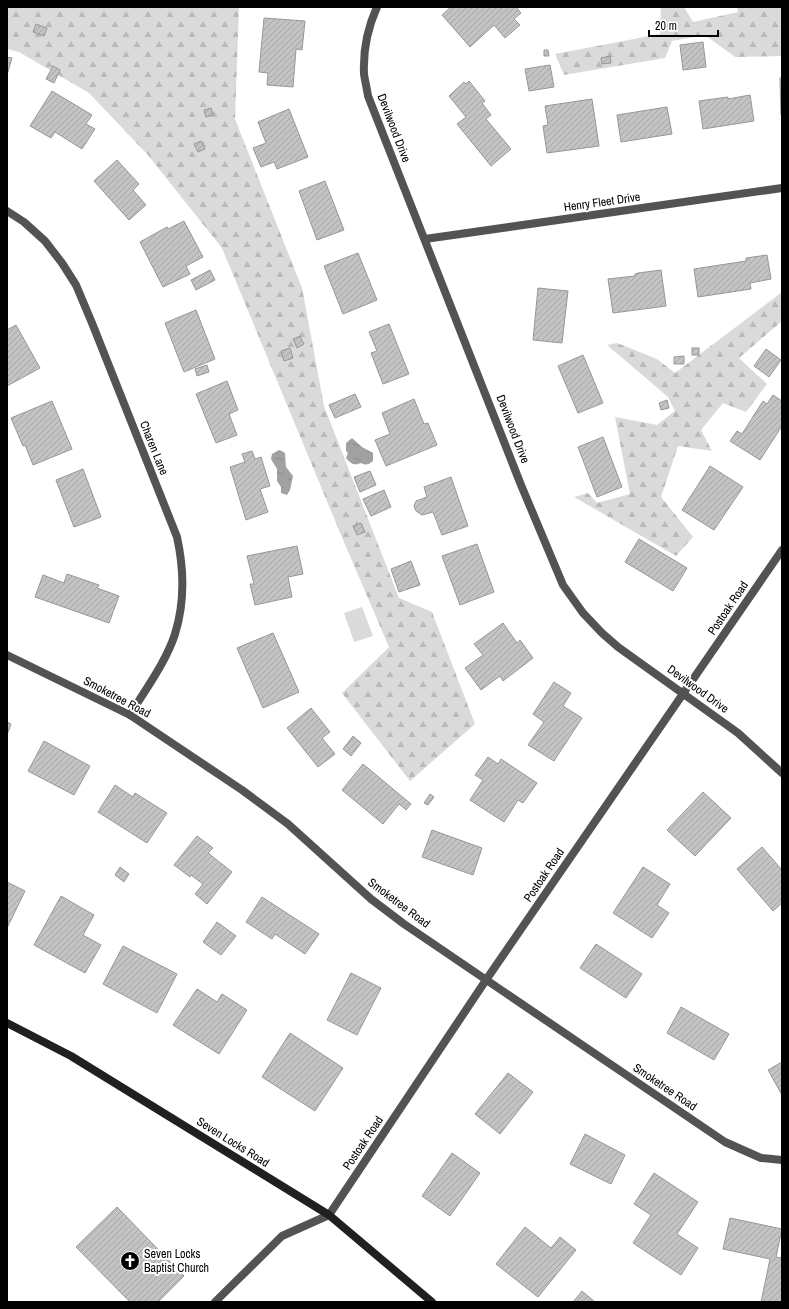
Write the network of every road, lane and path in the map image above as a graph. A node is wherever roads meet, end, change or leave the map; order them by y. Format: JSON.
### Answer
{"nodes":[{"id":1,"x":376,"y":7,"type":"edge"},
{"id":2,"x":782,"y":188,"type":"edge"},
{"id":3,"x":7,"y":211,"type":"edge"},
{"id":4,"x":425,"y":239,"type":"junction"},
{"id":5,"x":782,"y":550,"type":"edge"},
{"id":6,"x":7,"y":655,"type":"edge"},
{"id":7,"x":683,"y":693,"type":"junction"},
{"id":8,"x":130,"y":715,"type":"junction"},
{"id":9,"x":782,"y":773,"type":"edge"},
{"id":10,"x":486,"y":980,"type":"junction"},
{"id":11,"x":7,"y":1023,"type":"edge"},
{"id":12,"x":782,"y":1160,"type":"edge"},
{"id":13,"x":329,"y":1215,"type":"junction"},
{"id":14,"x":215,"y":1302,"type":"edge"},
{"id":15,"x":432,"y":1302,"type":"edge"}],
"edges":[{"from":1,"to":4,"type":"street","name":"Devilwood Drive"},
{"from":2,"to":4,"type":"street","name":"Henry Fleet Drive"},
{"from":3,"to":8,"type":"street","name":"Charen Lane"},
{"from":4,"to":7,"type":"street","name":"Devilwood Drive"},
{"from":5,"to":7,"type":"street","name":"Postoak Road"},
{"from":6,"to":8,"type":"street","name":"Smoketree Road"},
{"from":7,"to":9,"type":"street","name":"Devilwood Drive"},
{"from":7,"to":10,"type":"street","name":"Postoak Road"},
{"from":8,"to":10,"type":"street","name":"Smoketree Road"},
{"from":10,"to":12,"type":"street","name":"Smoketree Road"},
{"from":10,"to":13,"type":"street","name":"Postoak Road"},
{"from":11,"to":13,"type":"main road","name":"Seven Locks Road"},
{"from":13,"to":14,"type":"street"},
{"from":13,"to":15,"type":"main road","name":"Seven Locks Road"}]}
